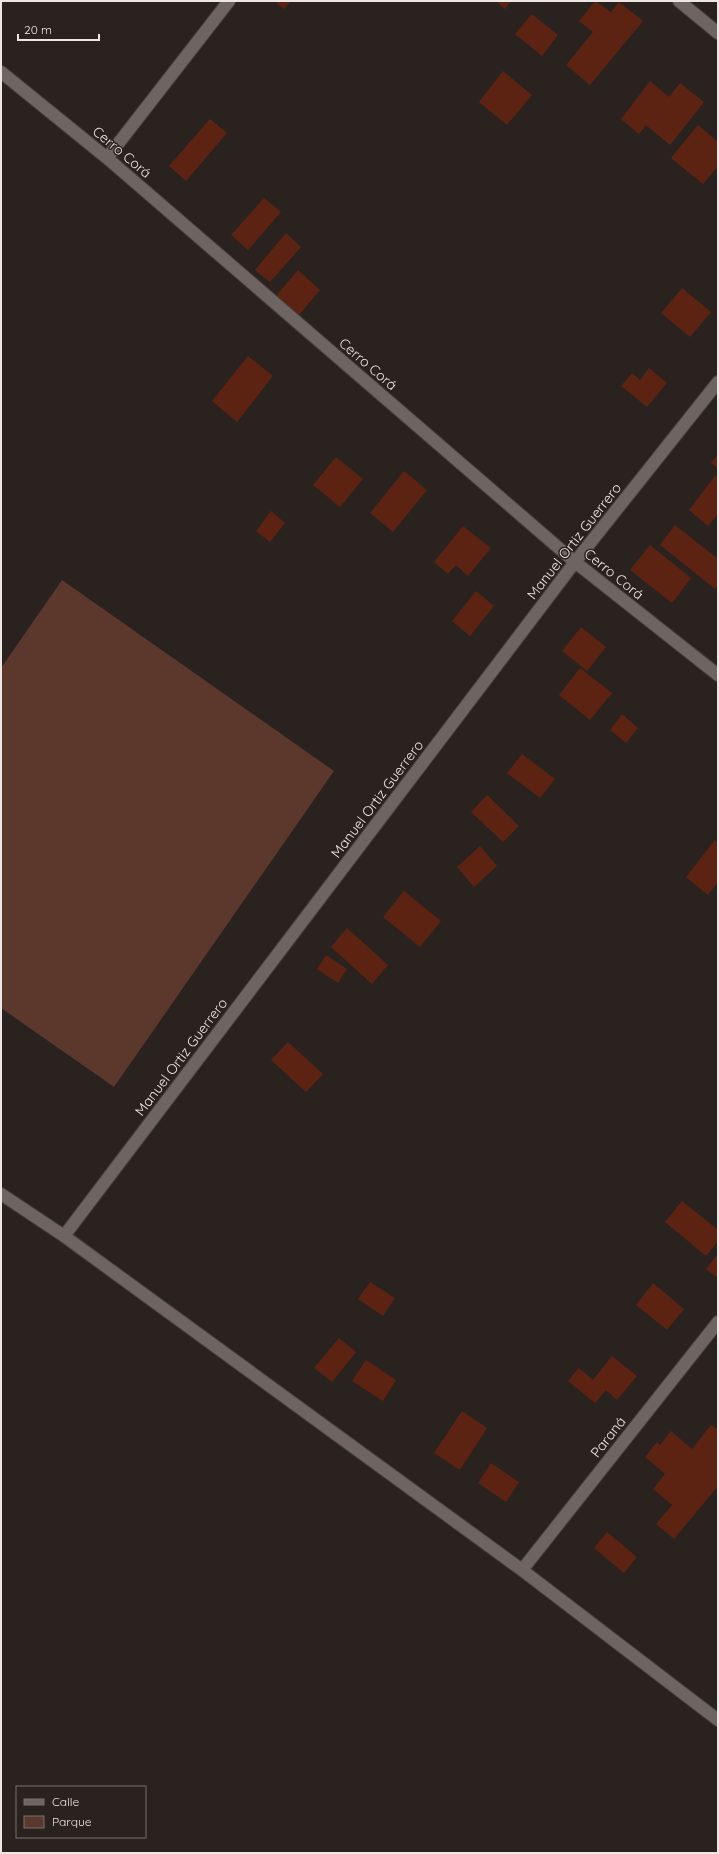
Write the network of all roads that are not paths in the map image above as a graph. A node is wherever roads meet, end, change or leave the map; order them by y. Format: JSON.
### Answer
{"nodes":[{"id":1,"x":229,"y":1,"type":"edge"},
{"id":2,"x":679,"y":1,"type":"edge"},
{"id":3,"x":718,"y":33,"type":"edge"},
{"id":4,"x":1,"y":72,"type":"edge"},
{"id":5,"x":107,"y":158,"type":"junction"},
{"id":6,"x":718,"y":382,"type":"edge"},
{"id":7,"x":575,"y":562,"type":"junction"},
{"id":8,"x":718,"y":675,"type":"edge"},
{"id":9,"x":1,"y":1194,"type":"edge"},
{"id":10,"x":64,"y":1236,"type":"junction"},
{"id":11,"x":718,"y":1322,"type":"edge"},
{"id":12,"x":522,"y":1570,"type":"junction"},
{"id":13,"x":718,"y":1720,"type":"edge"}],
"edges":[{"from":1,"to":5,"type":"street"},
{"from":2,"to":3,"type":"street"},
{"from":4,"to":5,"type":"street","name":"Cerro Corá"},
{"from":5,"to":7,"type":"street","name":"Cerro Corá"},
{"from":6,"to":7,"type":"street","name":"Manuel Ortiz Guerrero"},
{"from":7,"to":8,"type":"street","name":"Cerro Corá"},
{"from":7,"to":10,"type":"street","name":"Manuel Ortiz Guerrero"},
{"from":9,"to":10,"type":"street"},
{"from":10,"to":12,"type":"street"},
{"from":11,"to":12,"type":"street","name":"Paraná"},
{"from":12,"to":13,"type":"street"}]}
